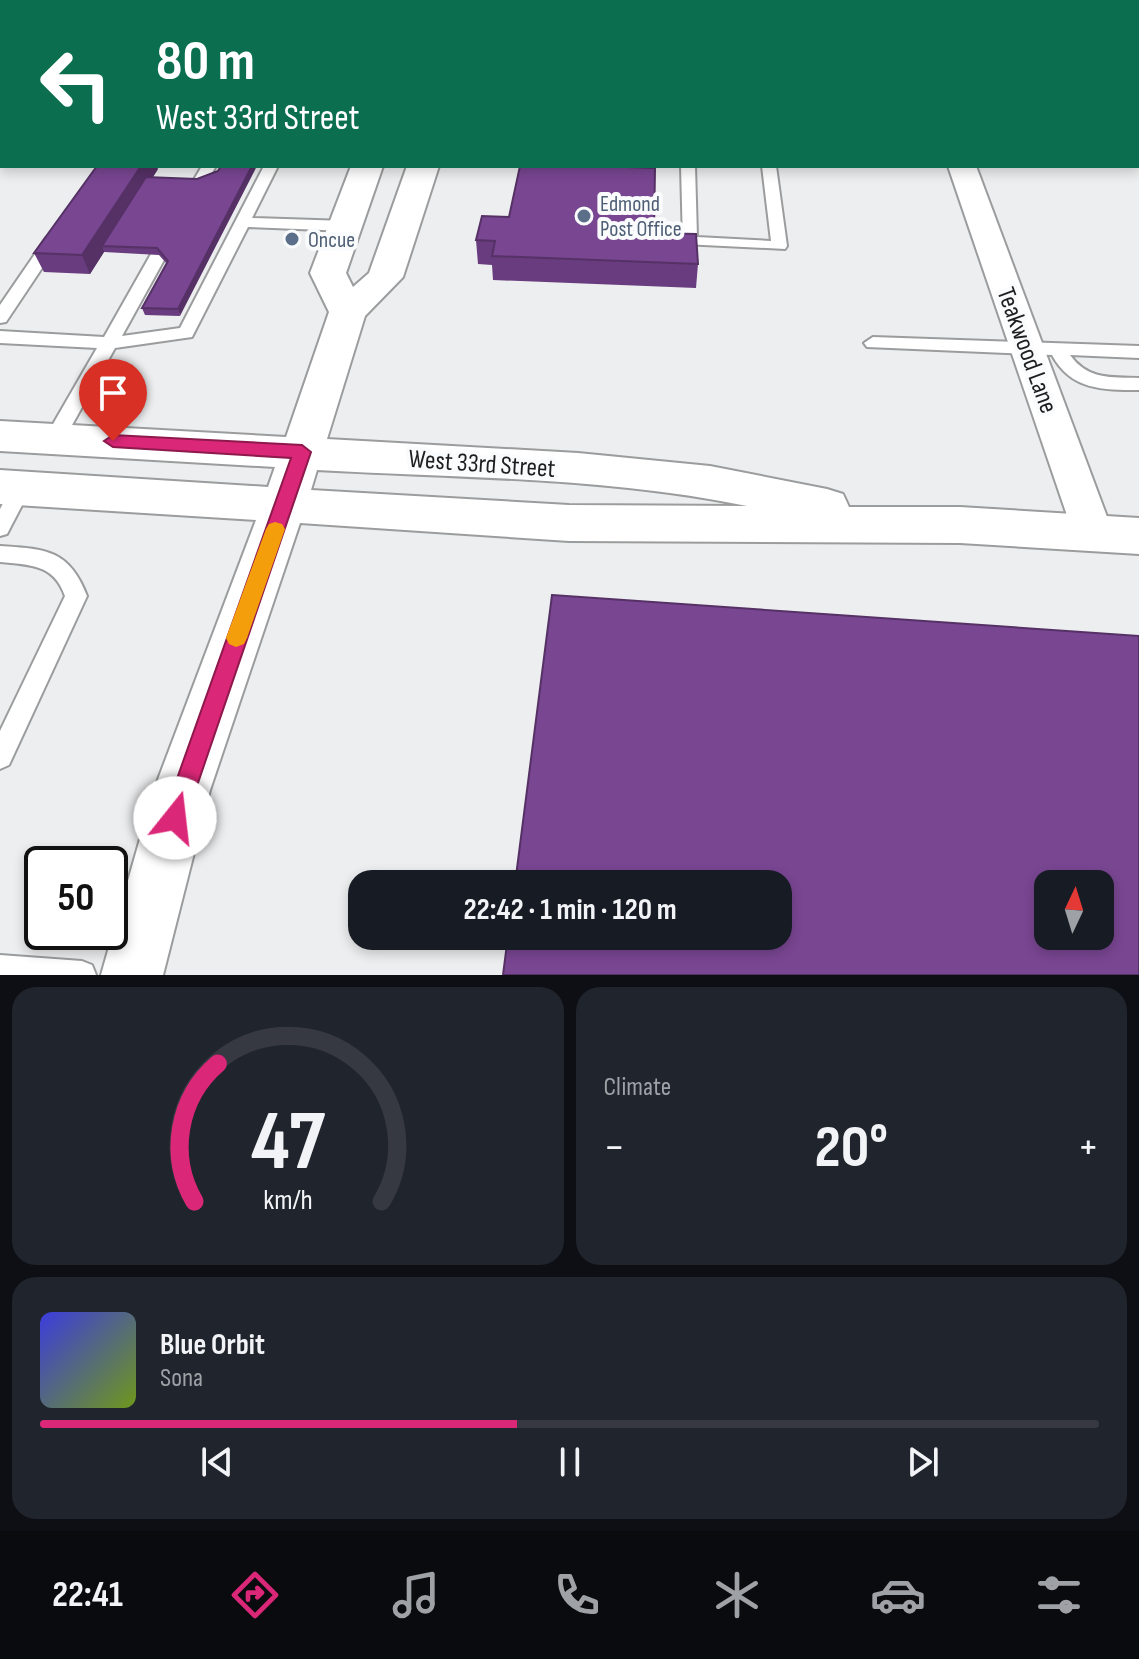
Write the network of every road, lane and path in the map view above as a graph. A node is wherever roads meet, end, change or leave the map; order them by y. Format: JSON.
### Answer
{"nodes":[{"id":1,"x":366,"y":168,"type":"edge"},
{"id":2,"x":422,"y":168,"type":"edge"},
{"id":3,"x":688,"y":168,"type":"edge"},
{"id":4,"x":769,"y":168,"type":"edge"},
{"id":5,"x":963,"y":168,"type":"edge"},
{"id":6,"x":209,"y":175,"type":"edge"},
{"id":7,"x":257,"y":180,"type":"edge"},
{"id":8,"x":199,"y":212,"type":"edge"},
{"id":9,"x":237,"y":222,"type":"junction"},
{"id":10,"x":180,"y":224,"type":"edge"},
{"id":11,"x":347,"y":226,"type":"junction"},
{"id":12,"x":60,"y":230,"type":"edge"},
{"id":13,"x":348,"y":312,"type":"junction"},
{"id":14,"x":0,"y":318,"type":"edge"},
{"id":15,"x":0,"y":337,"type":"edge"},
{"id":16,"x":109,"y":343,"type":"junction"},
{"id":17,"x":873,"y":343,"type":"dead end"},
{"id":18,"x":1042,"y":349,"type":"junction"},
{"id":19,"x":1139,"y":352,"type":"edge"},
{"id":20,"x":1139,"y":384,"type":"edge"},
{"id":21,"x":0,"y":436,"type":"edge"},
{"id":22,"x":55,"y":438,"type":"junction"},
{"id":23,"x":302,"y":452,"type":"junction"},
{"id":24,"x":10,"y":488,"type":"edge"},
{"id":25,"x":284,"y":505,"type":"junction"},
{"id":26,"x":960,"y":525,"type":"junction"},
{"id":27,"x":0,"y":528,"type":"edge"},
{"id":28,"x":1093,"y":533,"type":"junction"},
{"id":29,"x":1139,"y":536,"type":"edge"},
{"id":30,"x":0,"y":554,"type":"edge"},
{"id":31,"x":0,"y":757,"type":"edge"},
{"id":32,"x":0,"y":969,"type":"edge"},
{"id":33,"x":82,"y":975,"type":"edge"},
{"id":34,"x":132,"y":975,"type":"edge"}],
"edges":[{"from":1,"to":11,"type":"main road"},
{"from":2,"to":13,"type":"main road"},
{"from":3,"to":4,"type":"lane"},
{"from":5,"to":18,"type":"street","name":"Teakwood Lane"},
{"from":6,"to":8,"type":"lane"},
{"from":7,"to":9,"type":"lane"},
{"from":9,"to":11,"type":"lane"},
{"from":9,"to":16,"type":"lane"},
{"from":10,"to":16,"type":"lane"},
{"from":11,"to":13,"type":"main road"},
{"from":12,"to":14,"type":"lane"},
{"from":13,"to":23,"type":"main road"},
{"from":15,"to":16,"type":"lane"},
{"from":16,"to":22,"type":"lane"},
{"from":17,"to":18,"type":"lane"},
{"from":18,"to":19,"type":"lane"},
{"from":18,"to":20,"type":"lane"},
{"from":18,"to":28,"type":"street","name":"Teakwood Lane"},
{"from":21,"to":22,"type":"main road","name":"West 33rd Street"},
{"from":22,"to":23,"type":"main road","name":"West 33rd Street"},
{"from":23,"to":25,"type":"main road"},
{"from":23,"to":26,"type":"main road","name":"West 33rd Street"},
{"from":24,"to":25,"type":"main road","name":"West 33rd Street"},
{"from":24,"to":27,"type":"lane"},
{"from":25,"to":26,"type":"main road","name":"West 33rd Street"},
{"from":25,"to":34,"type":"main road"},
{"from":26,"to":28,"type":"main road","name":"West 33rd Street"},
{"from":28,"to":29,"type":"main road","name":"West 33rd Street"},
{"from":30,"to":31,"type":"lane"},
{"from":32,"to":33,"type":"lane"}]}
